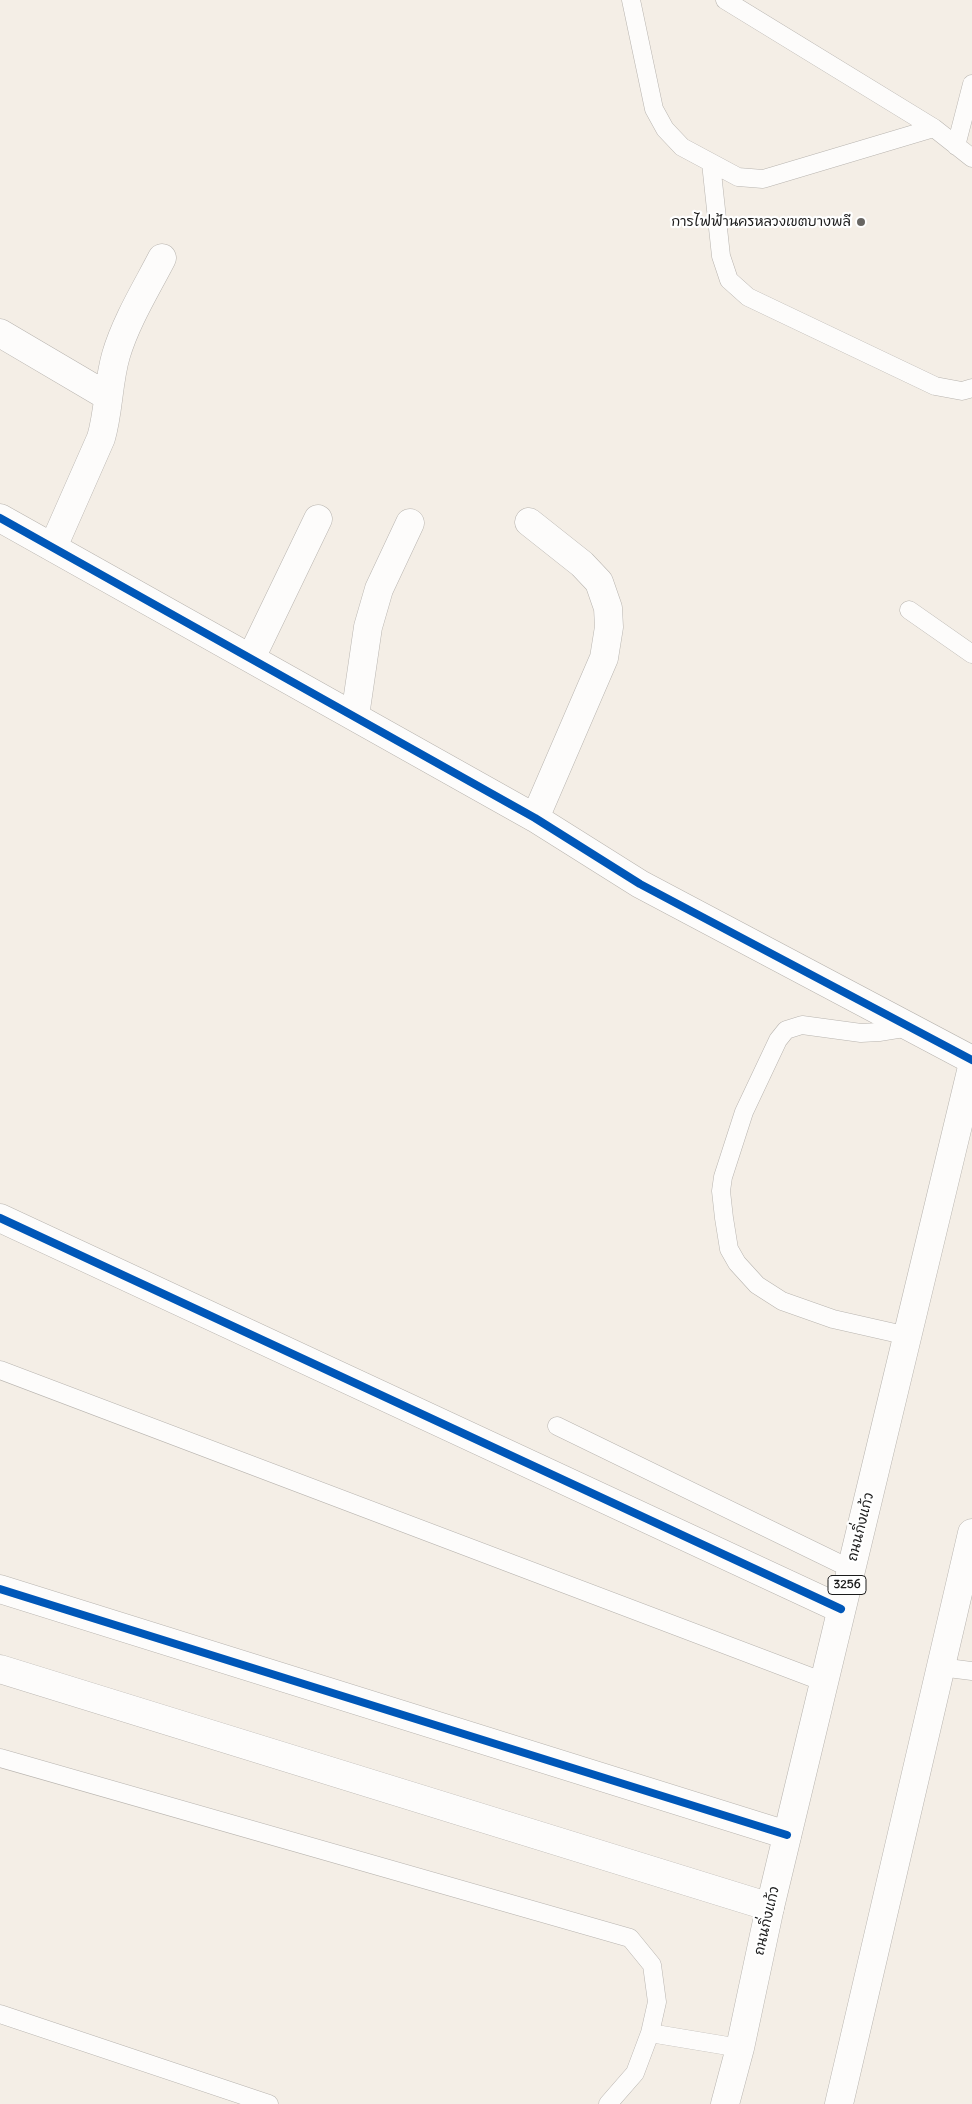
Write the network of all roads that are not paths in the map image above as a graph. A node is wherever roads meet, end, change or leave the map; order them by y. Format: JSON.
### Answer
{"nodes":[{"id":1,"x":631,"y":0,"type":"edge"},
{"id":2,"x":724,"y":0,"type":"edge"},
{"id":3,"x":972,"y":84,"type":"edge"},
{"id":4,"x":934,"y":128,"type":"junction"},
{"id":5,"x":956,"y":146,"type":"junction"},
{"id":6,"x":972,"y":158,"type":"edge"},
{"id":7,"x":711,"y":163,"type":"junction"},
{"id":8,"x":162,"y":258,"type":"dead end"},
{"id":9,"x":0,"y":333,"type":"edge"},
{"id":10,"x":972,"y":388,"type":"edge"},
{"id":11,"x":107,"y":396,"type":"junction"},
{"id":12,"x":0,"y":518,"type":"edge"},
{"id":13,"x":318,"y":519,"type":"dead end"},
{"id":14,"x":529,"y":522,"type":"dead end"},
{"id":15,"x":410,"y":523,"type":"dead end"},
{"id":16,"x":53,"y":547,"type":"junction"},
{"id":17,"x":908,"y":610,"type":"dead end"},
{"id":18,"x":972,"y":654,"type":"edge"},
{"id":19,"x":250,"y":658,"type":"junction"},
{"id":20,"x":354,"y":716,"type":"junction"},
{"id":21,"x":535,"y":818,"type":"junction"},
{"id":22,"x":910,"y":1027,"type":"junction"},
{"id":23,"x":972,"y":1060,"type":"edge"},
{"id":24,"x":972,"y":1067,"type":"edge"},
{"id":25,"x":0,"y":1218,"type":"edge"},
{"id":26,"x":908,"y":1336,"type":"junction"},
{"id":27,"x":0,"y":1370,"type":"edge"},
{"id":28,"x":557,"y":1426,"type":"dead end"},
{"id":29,"x":972,"y":1534,"type":"edge"},
{"id":30,"x":851,"y":1569,"type":"junction"},
{"id":31,"x":0,"y":1589,"type":"edge"},
{"id":32,"x":842,"y":1609,"type":"junction"},
{"id":33,"x":940,"y":1667,"type":"junction"},
{"id":34,"x":0,"y":1669,"type":"edge"},
{"id":35,"x":972,"y":1671,"type":"edge"},
{"id":36,"x":824,"y":1682,"type":"junction"},
{"id":37,"x":0,"y":1758,"type":"edge"},
{"id":38,"x":787,"y":1835,"type":"junction"},
{"id":39,"x":770,"y":1907,"type":"junction"},
{"id":40,"x":0,"y":2014,"type":"edge"},
{"id":41,"x":650,"y":2033,"type":"junction"},
{"id":42,"x":740,"y":2048,"type":"junction"},
{"id":43,"x":269,"y":2104,"type":"edge"},
{"id":44,"x":608,"y":2104,"type":"edge"},
{"id":45,"x":725,"y":2104,"type":"edge"},
{"id":46,"x":839,"y":2104,"type":"edge"}],
"edges":[{"from":1,"to":7,"type":"lane"},
{"from":2,"to":4,"type":"lane"},
{"from":3,"to":5,"type":"lane"},
{"from":4,"to":5,"type":"lane"},
{"from":4,"to":7,"type":"lane"},
{"from":5,"to":6,"type":"lane"},
{"from":7,"to":10,"type":"lane"},
{"from":8,"to":11,"type":"street"},
{"from":9,"to":11,"type":"street"},
{"from":11,"to":16,"type":"street"},
{"from":12,"to":16,"type":"street"},
{"from":13,"to":19,"type":"street"},
{"from":14,"to":21,"type":"street"},
{"from":15,"to":20,"type":"street"},
{"from":16,"to":19,"type":"street"},
{"from":17,"to":18,"type":"lane"},
{"from":19,"to":20,"type":"street"},
{"from":20,"to":21,"type":"street"},
{"from":21,"to":22,"type":"street"},
{"from":22,"to":23,"type":"street"},
{"from":22,"to":26,"type":"lane"},
{"from":24,"to":26,"type":"street","name":"ถนนกิ่งแก้ว","number":"3256"},
{"from":25,"to":32,"type":"street"},
{"from":26,"to":30,"type":"street","name":"ถนนกิ่งแก้ว","number":"3256"},
{"from":27,"to":36,"type":"lane"},
{"from":28,"to":30,"type":"lane"},
{"from":29,"to":33,"type":"street"},
{"from":30,"to":32,"type":"street","name":"ถนนกิ่งแก้ว","number":"3256"},
{"from":31,"to":38,"type":"street"},
{"from":32,"to":36,"type":"street","name":"ถนนกิ่งแก้ว","number":"3256"},
{"from":33,"to":35,"type":"lane"},
{"from":33,"to":46,"type":"street"},
{"from":34,"to":39,"type":"street"},
{"from":36,"to":38,"type":"street","name":"ถนนกิ่งแก้ว","number":"3256"},
{"from":37,"to":41,"type":"lane"},
{"from":38,"to":39,"type":"street","name":"ถนนกิ่งแก้ว","number":"3256"},
{"from":39,"to":42,"type":"street","name":"ถนนกิ่งแก้ว","number":"3256"},
{"from":40,"to":43,"type":"lane"},
{"from":41,"to":42,"type":"lane"},
{"from":41,"to":44,"type":"lane"},
{"from":42,"to":45,"type":"street","name":"ถนนกิ่งแก้ว","number":"3256"}]}
